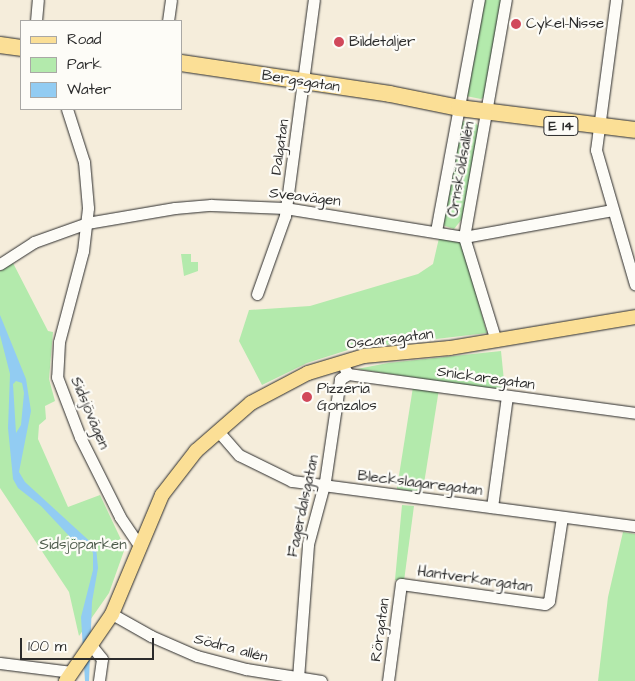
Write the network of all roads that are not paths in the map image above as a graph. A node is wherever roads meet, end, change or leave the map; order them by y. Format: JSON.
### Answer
{"nodes":[{"id":1,"x":38,"y":0,"type":"edge"},
{"id":2,"x":171,"y":0,"type":"edge"},
{"id":3,"x":314,"y":0,"type":"edge"},
{"id":4,"x":479,"y":0,"type":"edge"},
{"id":5,"x":506,"y":0,"type":"edge"},
{"id":6,"x":616,"y":0,"type":"edge"},
{"id":7,"x":36,"y":20,"type":"edge"},
{"id":8,"x":168,"y":20,"type":"edge"},
{"id":9,"x":0,"y":36,"type":"edge"},
{"id":10,"x":20,"y":39,"type":"edge"},
{"id":11,"x":0,"y":45,"type":"edge"},
{"id":12,"x":20,"y":48,"type":"edge"},
{"id":13,"x":182,"y":63,"type":"edge"},
{"id":14,"x":182,"y":72,"type":"edge"},
{"id":15,"x":304,"y":85,"type":"junction"},
{"id":16,"x":459,"y":108,"type":"junction"},
{"id":17,"x":67,"y":110,"type":"edge"},
{"id":18,"x":487,"y":112,"type":"junction"},
{"id":19,"x":597,"y":128,"type":"junction"},
{"id":20,"x":635,"y":130,"type":"edge"},
{"id":21,"x":635,"y":138,"type":"edge"},
{"id":22,"x":286,"y":208,"type":"junction"},
{"id":23,"x":613,"y":210,"type":"junction"},
{"id":24,"x":86,"y":223,"type":"junction"},
{"id":25,"x":436,"y":231,"type":"junction"},
{"id":26,"x":464,"y":236,"type":"junction"},
{"id":27,"x":0,"y":264,"type":"edge"},
{"id":28,"x":635,"y":284,"type":"edge"},
{"id":29,"x":257,"y":294,"type":"dead end"},
{"id":30,"x":635,"y":317,"type":"edge"},
{"id":31,"x":496,"y":341,"type":"junction"},
{"id":32,"x":345,"y":368,"type":"junction"},
{"id":33,"x":507,"y":396,"type":"junction"},
{"id":34,"x":635,"y":413,"type":"edge"},
{"id":35,"x":218,"y":431,"type":"junction"},
{"id":36,"x":324,"y":487,"type":"junction"},
{"id":37,"x":492,"y":507,"type":"junction"},
{"id":38,"x":562,"y":517,"type":"junction"},
{"id":39,"x":635,"y":526,"type":"edge"},
{"id":40,"x":140,"y":546,"type":"junction"},
{"id":41,"x":401,"y":584,"type":"joint"},
{"id":42,"x":108,"y":619,"type":"junction"},
{"id":43,"x":93,"y":648,"type":"junction"},
{"id":44,"x":0,"y":665,"type":"edge"},
{"id":45,"x":72,"y":672,"type":"edge"},
{"id":46,"x":270,"y":678,"type":"edge"},
{"id":47,"x":298,"y":678,"type":"junction"},
{"id":48,"x":99,"y":681,"type":"edge"},
{"id":49,"x":321,"y":681,"type":"edge"},
{"id":50,"x":388,"y":681,"type":"edge"}],
"edges":[{"from":1,"to":7,"type":"street"},
{"from":2,"to":8,"type":"street"},
{"from":3,"to":15,"type":"street","name":"Dalgatan"},
{"from":4,"to":16,"type":"street","name":"Örnsköldsallén"},
{"from":5,"to":18,"type":"street","name":"Örnsköldsallén"},
{"from":6,"to":19,"type":"street"},
{"from":9,"to":10,"type":"highway"},
{"from":11,"to":12,"type":"highway"},
{"from":13,"to":15,"type":"highway","name":"Bergsgatan","number":"E 14"},
{"from":14,"to":15,"type":"highway","name":"Bergsgatan","number":"E 14"},
{"from":15,"to":16,"type":"highway","name":"Bergsgatan","number":"E 14"},
{"from":15,"to":22,"type":"street","name":"Dalgatan"},
{"from":16,"to":18,"type":"highway","name":"Bergsgatan","number":"E 14"},
{"from":16,"to":25,"type":"street","name":"Örnsköldsallén"},
{"from":17,"to":24,"type":"street","name":"Sidsjövägen"},
{"from":18,"to":19,"type":"highway","name":"Bergsgatan","number":"E 14"},
{"from":18,"to":26,"type":"street","name":"Örnsköldsallén"},
{"from":19,"to":20,"type":"highway","name":"Bergsgatan","number":"E 14"},
{"from":19,"to":21,"type":"highway","name":"Bergsgatan","number":"E 14"},
{"from":19,"to":23,"type":"street"},
{"from":22,"to":24,"type":"street","name":"Sveavägen"},
{"from":22,"to":25,"type":"street","name":"Sveavägen"},
{"from":22,"to":29,"type":"street","name":"Dalgatan"},
{"from":23,"to":26,"type":"street","name":"Sveavägen"},
{"from":23,"to":28,"type":"street"},
{"from":24,"to":27,"type":"street","name":"Sveavägen"},
{"from":24,"to":40,"type":"street","name":"Sidsjövägen"},
{"from":25,"to":26,"type":"street","name":"Sveavägen"},
{"from":26,"to":31,"type":"street","name":"Örnsköldsallén"},
{"from":30,"to":31,"type":"main road","name":"Oscarsgatan"},
{"from":31,"to":32,"type":"main road","name":"Oscarsgatan"},
{"from":32,"to":33,"type":"street","name":"Snickaregatan"},
{"from":32,"to":35,"type":"main road","name":"Oscarsgatan"},
{"from":32,"to":36,"type":"street","name":"Fagerdalsgatan"},
{"from":33,"to":34,"type":"street","name":"Snickaregatan"},
{"from":33,"to":37,"type":"street"},
{"from":35,"to":36,"type":"street","name":"Bleckslagaregatan"},
{"from":35,"to":40,"type":"main road","name":"Oscarsgatan"},
{"from":36,"to":37,"type":"street","name":"Bleckslagaregatan"},
{"from":36,"to":47,"type":"street","name":"Fagerdalsgatan"},
{"from":37,"to":38,"type":"street","name":"Bleckslagaregatan"},
{"from":38,"to":39,"type":"street","name":"Bleckslagaregatan"},
{"from":38,"to":41,"type":"street","name":"Hantverkargatan"},
{"from":40,"to":42,"type":"main road"},
{"from":41,"to":50,"type":"street","name":"Rörgatan"},
{"from":42,"to":43,"type":"main road"},
{"from":42,"to":46,"type":"street","name":"Södra allén"},
{"from":43,"to":45,"type":"main road"},
{"from":43,"to":48,"type":"street"},
{"from":44,"to":45,"type":"street"},
{"from":46,"to":47,"type":"street","name":"Södra allén"},
{"from":47,"to":49,"type":"street","name":"Södra allén"}]}
